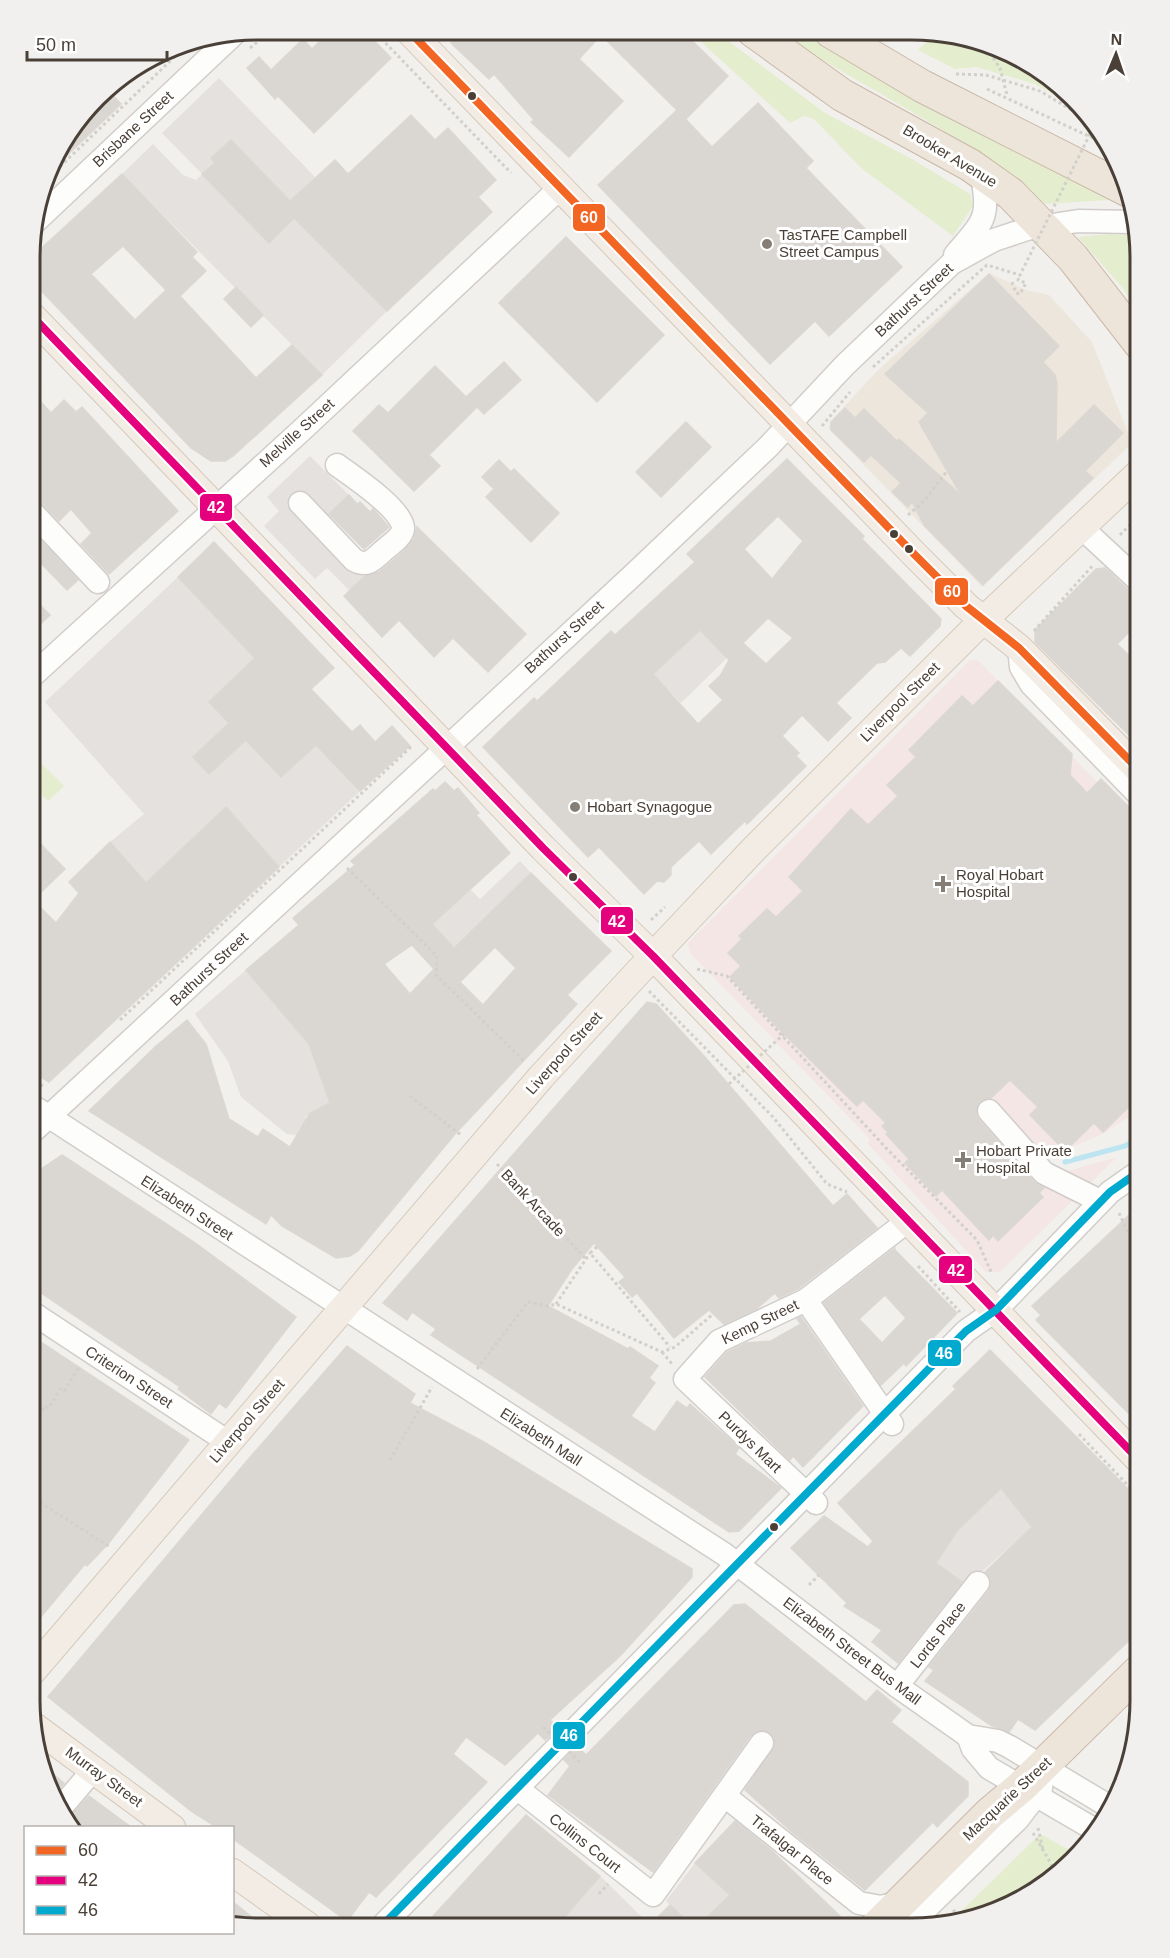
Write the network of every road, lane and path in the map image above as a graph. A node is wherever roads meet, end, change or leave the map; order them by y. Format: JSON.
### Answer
{"nodes":[{"id":1,"x":383,"y":40,"type":"edge"},
{"id":2,"x":418,"y":40,"type":"edge"},
{"id":3,"x":764,"y":40,"type":"edge"},
{"id":4,"x":844,"y":40,"type":"edge"},
{"id":5,"x":224,"y":43,"type":"edge"},
{"id":6,"x":992,"y":56,"type":"edge"},
{"id":7,"x":174,"y":58,"type":"edge"},
{"id":8,"x":1003,"y":80,"type":"junction"},
{"id":9,"x":966,"y":82,"type":"dead end"},
{"id":10,"x":986,"y":89,"type":"dead end"},
{"id":11,"x":1007,"y":96,"type":"junction"},
{"id":12,"x":1070,"y":109,"type":"edge"},
{"id":13,"x":1090,"y":134,"type":"edge"},
{"id":14,"x":1094,"y":138,"type":"edge"},
{"id":15,"x":62,"y":165,"type":"edge"},
{"id":16,"x":981,"y":172,"type":"junction"},
{"id":17,"x":515,"y":176,"type":"dead end"},
{"id":18,"x":1117,"y":185,"type":"edge"},
{"id":19,"x":561,"y":187,"type":"junction"},
{"id":20,"x":46,"y":212,"type":"edge"},
{"id":21,"x":1126,"y":222,"type":"edge"},
{"id":22,"x":1044,"y":226,"type":"junction"},
{"id":23,"x":1020,"y":275,"type":"junction"},
{"id":24,"x":932,"y":282,"type":"junction"},
{"id":25,"x":1012,"y":282,"type":"dead end"},
{"id":26,"x":40,"y":324,"type":"edge"},
{"id":27,"x":1130,"y":332,"type":"edge"},
{"id":28,"x":867,"y":373,"type":"dead end"},
{"id":29,"x":854,"y":388,"type":"dead end"},
{"id":30,"x":821,"y":424,"type":"dead end"},
{"id":31,"x":789,"y":425,"type":"junction"},
{"id":32,"x":337,"y":465,"type":"dead end"},
{"id":33,"x":947,"y":471,"type":"dead end"},
{"id":34,"x":1130,"y":482,"type":"edge"},
{"id":35,"x":300,"y":504,"type":"dead end"},
{"id":36,"x":215,"y":509,"type":"junction"},
{"id":37,"x":40,"y":520,"type":"edge"},
{"id":38,"x":1130,"y":525,"type":"edge"},
{"id":39,"x":1082,"y":528,"type":"junction"},
{"id":40,"x":891,"y":531,"type":"junction"},
{"id":41,"x":1106,"y":550,"type":"junction"},
{"id":42,"x":1130,"y":573,"type":"edge"},
{"id":43,"x":98,"y":582,"type":"dead end"},
{"id":44,"x":984,"y":619,"type":"junction"},
{"id":45,"x":1019,"y":648,"type":"junction"},
{"id":46,"x":40,"y":669,"type":"edge"},
{"id":47,"x":416,"y":743,"type":"dead end"},
{"id":48,"x":446,"y":746,"type":"junction"},
{"id":49,"x":1130,"y":761,"type":"edge"},
{"id":50,"x":1130,"y":786,"type":"edge"},
{"id":51,"x":322,"y":865,"type":"junction"},
{"id":52,"x":653,"y":956,"type":"junction"},
{"id":53,"x":690,"y":966,"type":"dead end"},
{"id":54,"x":647,"y":990,"type":"dead end"},
{"id":55,"x":116,"y":1024,"type":"dead end"},
{"id":56,"x":784,"y":1034,"type":"dead end"},
{"id":57,"x":541,"y":1077,"type":"junction"},
{"id":58,"x":40,"y":1084,"type":"edge"},
{"id":59,"x":729,"y":1084,"type":"dead end"},
{"id":60,"x":43,"y":1086,"type":"dead end"},
{"id":61,"x":410,"y":1096,"type":"dead end"},
{"id":62,"x":40,"y":1110,"type":"edge"},
{"id":63,"x":989,"y":1111,"type":"dead end"},
{"id":64,"x":40,"y":1112,"type":"edge"},
{"id":65,"x":479,"y":1149,"type":"junction"},
{"id":66,"x":1130,"y":1179,"type":"edge"},
{"id":67,"x":851,"y":1196,"type":"dead end"},
{"id":68,"x":1105,"y":1197,"type":"junction"},
{"id":69,"x":899,"y":1228,"type":"junction"},
{"id":70,"x":1130,"y":1241,"type":"edge"},
{"id":71,"x":597,"y":1247,"type":"dead end"},
{"id":72,"x":590,"y":1253,"type":"junction"},
{"id":73,"x":586,"y":1259,"type":"junction"},
{"id":74,"x":995,"y":1279,"type":"dead end"},
{"id":75,"x":806,"y":1300,"type":"junction"},
{"id":76,"x":555,"y":1304,"type":"junction"},
{"id":77,"x":345,"y":1310,"type":"junction"},
{"id":78,"x":996,"y":1310,"type":"junction"},
{"id":79,"x":962,"y":1313,"type":"dead end"},
{"id":80,"x":712,"y":1314,"type":"dead end"},
{"id":81,"x":40,"y":1319,"type":"edge"},
{"id":82,"x":588,"y":1319,"type":"junction"},
{"id":83,"x":585,"y":1324,"type":"dead end"},
{"id":84,"x":670,"y":1347,"type":"junction"},
{"id":85,"x":81,"y":1363,"type":"dead end"},
{"id":86,"x":441,"y":1373,"type":"junction"},
{"id":87,"x":685,"y":1379,"type":"joint"},
{"id":88,"x":463,"y":1387,"type":"junction"},
{"id":89,"x":40,"y":1414,"type":"edge"},
{"id":90,"x":888,"y":1420,"type":"junction"},
{"id":91,"x":228,"y":1442,"type":"junction"},
{"id":92,"x":1130,"y":1451,"type":"edge"},
{"id":93,"x":390,"y":1460,"type":"dead end"},
{"id":94,"x":811,"y":1499,"type":"junction"},
{"id":95,"x":40,"y":1502,"type":"edge"},
{"id":96,"x":130,"y":1559,"type":"junction"},
{"id":97,"x":737,"y":1563,"type":"junction"},
{"id":98,"x":819,"y":1575,"type":"dead end"},
{"id":99,"x":757,"y":1578,"type":"junction"},
{"id":100,"x":978,"y":1583,"type":"dead end"},
{"id":101,"x":809,"y":1585,"type":"dead end"},
{"id":102,"x":40,"y":1662,"type":"edge"},
{"id":103,"x":1130,"y":1682,"type":"edge"},
{"id":104,"x":897,"y":1686,"type":"junction"},
{"id":105,"x":543,"y":1727,"type":"dead end"},
{"id":106,"x":43,"y":1733,"type":"edge"},
{"id":107,"x":762,"y":1743,"type":"dead end"},
{"id":108,"x":580,"y":1762,"type":"dead end"},
{"id":109,"x":94,"y":1769,"type":"junction"},
{"id":110,"x":1034,"y":1783,"type":"junction"},
{"id":111,"x":518,"y":1789,"type":"junction"},
{"id":112,"x":725,"y":1796,"type":"junction"},
{"id":113,"x":66,"y":1802,"type":"edge"},
{"id":114,"x":1102,"y":1805,"type":"edge"},
{"id":115,"x":1089,"y":1825,"type":"edge"},
{"id":116,"x":171,"y":1826,"type":"edge"},
{"id":117,"x":1038,"y":1828,"type":"dead end"},
{"id":118,"x":1031,"y":1829,"type":"dead end"},
{"id":119,"x":1044,"y":1852,"type":"junction"},
{"id":120,"x":1052,"y":1865,"type":"edge"},
{"id":121,"x":234,"y":1873,"type":"edge"},
{"id":122,"x":950,"y":1907,"type":"dead end"},
{"id":123,"x":956,"y":1913,"type":"edge"},
{"id":124,"x":904,"y":1915,"type":"edge"},
{"id":125,"x":867,"y":1916,"type":"edge"},
{"id":126,"x":297,"y":1918,"type":"edge"},
{"id":127,"x":389,"y":1918,"type":"edge"}],
"edges":[{"from":1,"to":17,"type":"path"},
{"from":2,"to":19,"type":"main road"},
{"from":3,"to":16,"type":"highway","name":"Brooker Avenue"},
{"from":4,"to":18,"type":"highway"},
{"from":5,"to":20,"type":"street","name":"Brisbane Street"},
{"from":6,"to":8,"type":"path"},
{"from":7,"to":15,"type":"path"},
{"from":8,"to":9,"type":"path"},
{"from":8,"to":11,"type":"path"},
{"from":8,"to":12,"type":"path"},
{"from":10,"to":11,"type":"path"},
{"from":11,"to":14,"type":"path"},
{"from":13,"to":23,"type":"path","bridge":true},
{"from":16,"to":22,"type":"highway","name":"Brooker Avenue"},
{"from":16,"to":24,"type":"street"},
{"from":19,"to":31,"type":"main road"},
{"from":19,"to":36,"type":"street","name":"Melville Street"},
{"from":21,"to":22,"type":"street","name":"Bathurst Street"},
{"from":22,"to":24,"type":"street","name":"Bathurst Street"},
{"from":22,"to":27,"type":"highway","name":"Brooker Avenue"},
{"from":23,"to":25,"type":"path"},
{"from":23,"to":28,"type":"path","bridge":true},
{"from":24,"to":31,"type":"street","name":"Bathurst Street"},
{"from":26,"to":36,"type":"main road"},
{"from":29,"to":30,"type":"path"},
{"from":31,"to":40,"type":"main road"},
{"from":31,"to":48,"type":"street","name":"Bathurst Street"},
{"from":32,"to":35,"type":"street"},
{"from":33,"to":40,"type":"path"},
{"from":34,"to":39,"type":"main road","name":"Liverpool Street"},
{"from":36,"to":46,"type":"street","name":"Melville Street"},
{"from":36,"to":48,"type":"main road"},
{"from":37,"to":43,"type":"street"},
{"from":38,"to":41,"type":"path"},
{"from":39,"to":41,"type":"street"},
{"from":39,"to":44,"type":"main road","name":"Liverpool Street"},
{"from":40,"to":44,"type":"main road"},
{"from":41,"to":42,"type":"street"},
{"from":41,"to":45,"type":"path"},
{"from":44,"to":45,"type":"main road"},
{"from":44,"to":52,"type":"main road","name":"Liverpool Street"},
{"from":45,"to":49,"type":"main road"},
{"from":45,"to":50,"type":"street"},
{"from":47,"to":55,"type":"path"},
{"from":48,"to":51,"type":"street","name":"Bathurst Street"},
{"from":48,"to":52,"type":"main road"},
{"from":51,"to":57,"type":"path"},
{"from":51,"to":62,"type":"street","name":"Bathurst Street"},
{"from":52,"to":57,"type":"main road","name":"Liverpool Street"},
{"from":52,"to":69,"type":"main road"},
{"from":53,"to":74,"type":"path"},
{"from":54,"to":67,"type":"path"},
{"from":56,"to":59,"type":"path","bridge":true},
{"from":57,"to":65,"type":"main road","name":"Liverpool Street"},
{"from":58,"to":60,"type":"path"},
{"from":61,"to":65,"type":"path","name":"Bank Arcade"},
{"from":63,"to":68,"type":"street"},
{"from":64,"to":77,"type":"street","name":"Elizabeth Street"},
{"from":65,"to":73,"type":"path","name":"Bank Arcade"},
{"from":65,"to":77,"type":"main road","name":"Liverpool Street"},
{"from":66,"to":68,"type":"street"},
{"from":68,"to":70,"type":"path"},
{"from":68,"to":78,"type":"street"},
{"from":69,"to":75,"type":"street"},
{"from":69,"to":78,"type":"main road"},
{"from":69,"to":79,"type":"path"},
{"from":71,"to":72,"type":"path"},
{"from":72,"to":73,"type":"path"},
{"from":72,"to":84,"type":"path"},
{"from":73,"to":76,"type":"path"},
{"from":75,"to":87,"type":"street","name":"Kemp Street"},
{"from":75,"to":90,"type":"street","name":"Kemp Street"},
{"from":76,"to":82,"type":"path"},
{"from":76,"to":88,"type":"path"},
{"from":77,"to":86,"type":"street","name":"Elizabeth Mall"},
{"from":77,"to":91,"type":"main road","name":"Liverpool Street"},
{"from":78,"to":90,"type":"street"},
{"from":78,"to":92,"type":"main road"},
{"from":80,"to":84,"type":"path"},
{"from":81,"to":91,"type":"street","name":"Criterion Street"},
{"from":82,"to":83,"type":"path"},
{"from":82,"to":84,"type":"path"},
{"from":85,"to":89,"type":"path"},
{"from":86,"to":88,"type":"street","name":"Elizabeth Mall"},
{"from":86,"to":93,"type":"path"},
{"from":87,"to":94,"type":"street","name":"Purdys Mart"},
{"from":88,"to":97,"type":"street","name":"Elizabeth Mall"},
{"from":90,"to":94,"type":"street"},
{"from":91,"to":96,"type":"main road","name":"Liverpool Street"},
{"from":94,"to":97,"type":"street"},
{"from":94,"to":99,"type":"street"},
{"from":95,"to":96,"type":"path"},
{"from":96,"to":102,"type":"main road","name":"Liverpool Street"},
{"from":97,"to":99,"type":"street","name":"Elizabeth Street Bus Mall"},
{"from":97,"to":111,"type":"street"},
{"from":98,"to":101,"type":"path"},
{"from":99,"to":104,"type":"street","name":"Elizabeth Street Bus Mall"},
{"from":100,"to":104,"type":"street","name":"Lords Place"},
{"from":103,"to":110,"type":"highway","name":"Macquarie Street"},
{"from":104,"to":110,"type":"street","name":"Elizabeth Street Bus Mall"},
{"from":105,"to":108,"type":"path","bridge":true},
{"from":106,"to":109,"type":"main road","name":"Murray Street"},
{"from":107,"to":112,"type":"street"},
{"from":109,"to":113,"type":"street"},
{"from":109,"to":116,"type":"main road","name":"Murray Street"},
{"from":110,"to":114,"type":"street"},
{"from":110,"to":115,"type":"street"},
{"from":110,"to":124,"type":"highway","name":"Macquarie Street"},
{"from":111,"to":112,"type":"street","name":"Collins Court"},
{"from":111,"to":127,"type":"street"},
{"from":112,"to":125,"type":"street","name":"Trafalgar Place"},
{"from":117,"to":119,"type":"path"},
{"from":118,"to":119,"type":"path"},
{"from":119,"to":120,"type":"path"},
{"from":121,"to":126,"type":"main road"},
{"from":122,"to":123,"type":"path"},
{"from":124,"to":125,"type":"highway","name":"Macquarie Street"}]}
